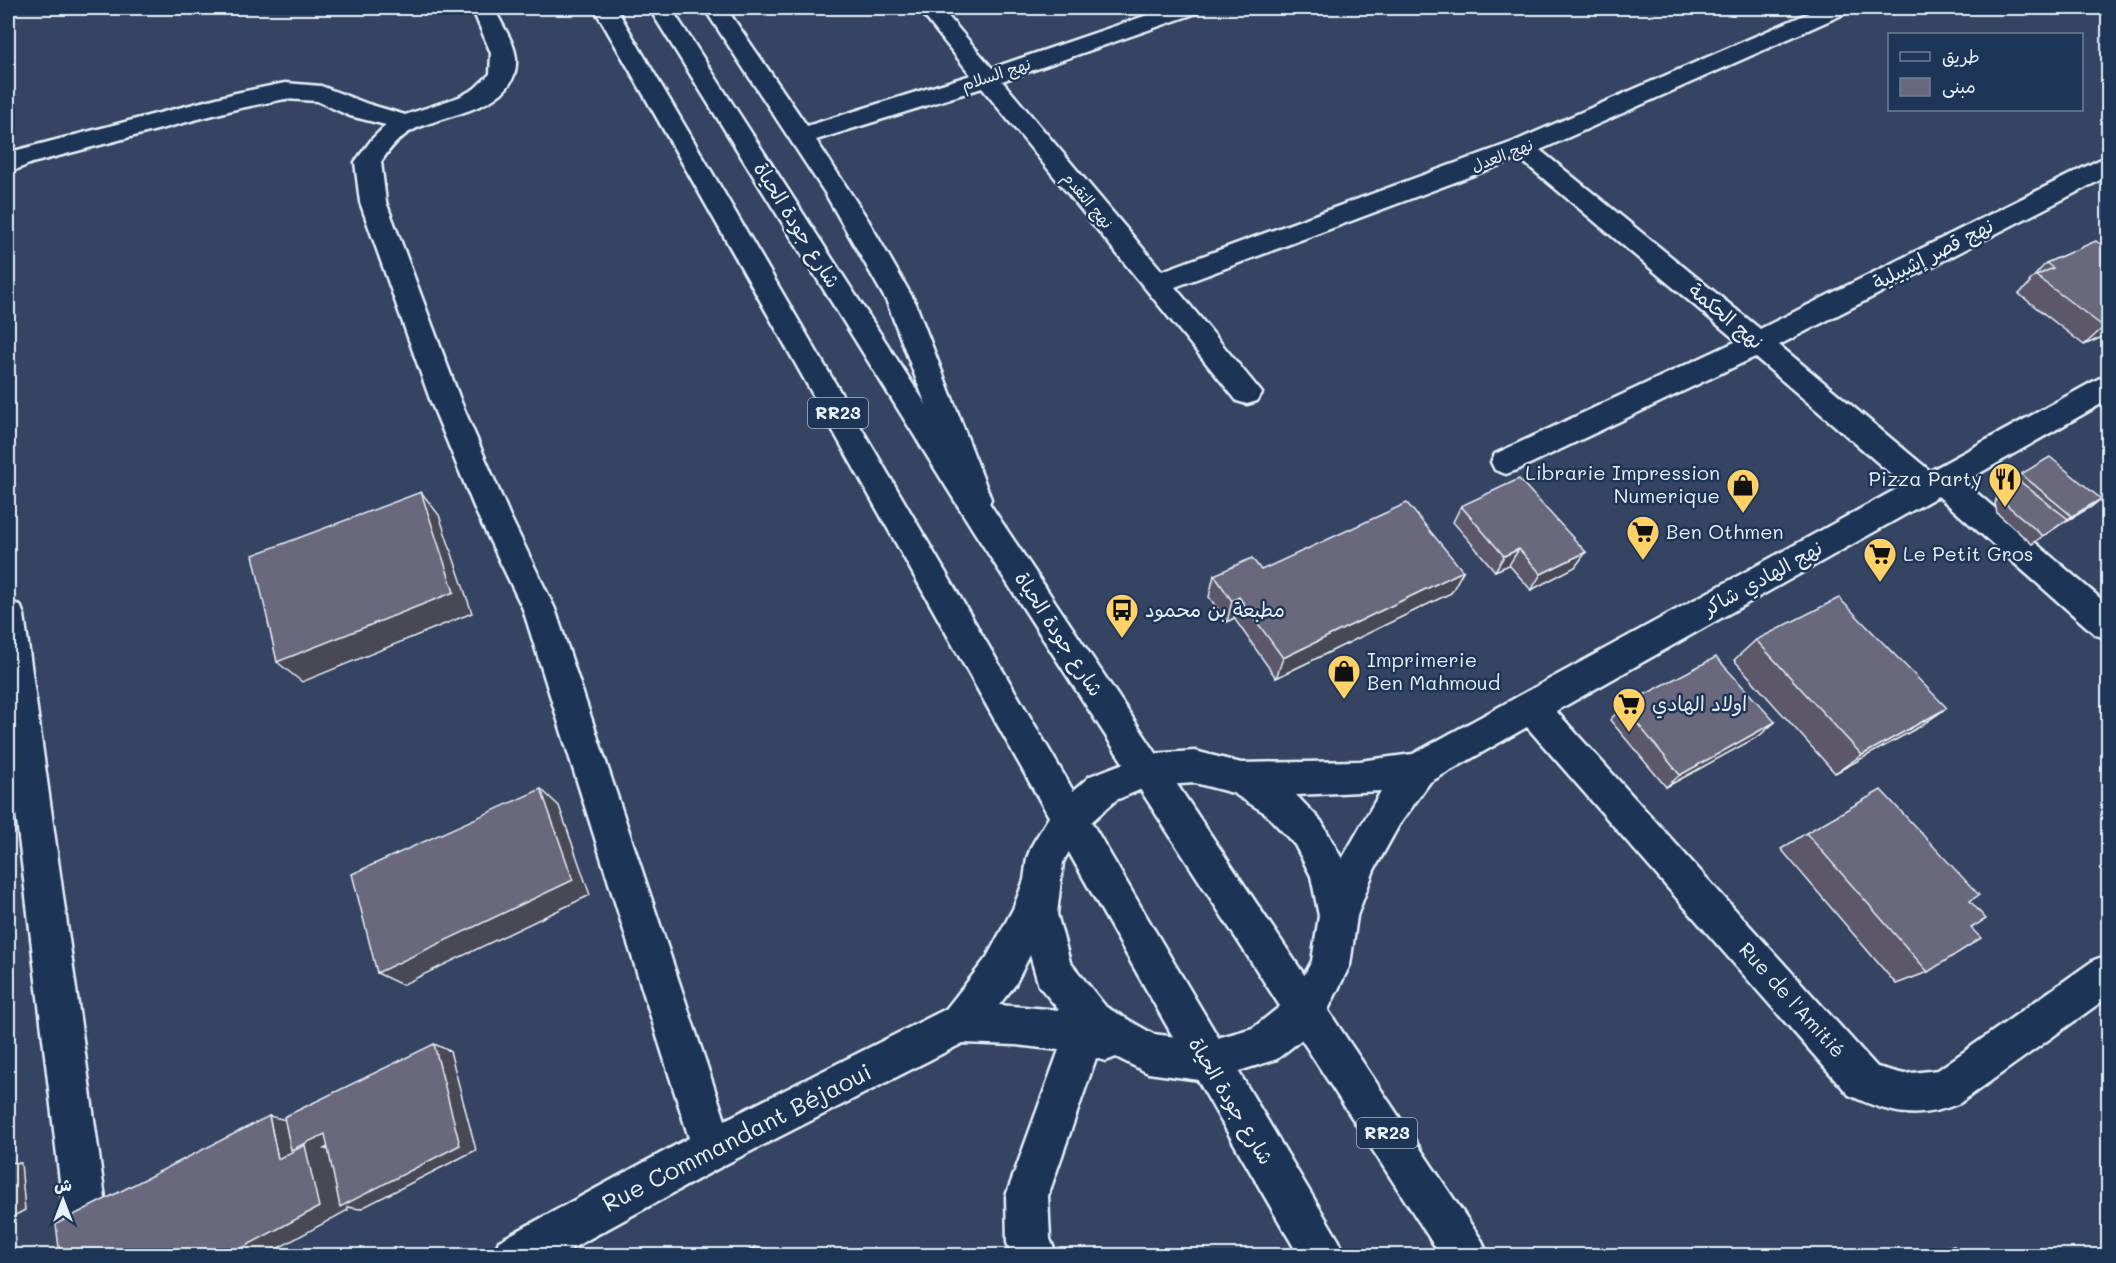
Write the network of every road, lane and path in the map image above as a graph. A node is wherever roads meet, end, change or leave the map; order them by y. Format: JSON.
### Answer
{"nodes":[{"id":1,"x":483,"y":8,"type":"edge"},
{"id":2,"x":605,"y":8,"type":"edge"},
{"id":3,"x":660,"y":8,"type":"edge"},
{"id":4,"x":715,"y":8,"type":"edge"},
{"id":5,"x":929,"y":8,"type":"edge"},
{"id":6,"x":1189,"y":8,"type":"edge"},
{"id":7,"x":1838,"y":8,"type":"edge"},
{"id":8,"x":987,"y":78,"type":"junction"},
{"id":9,"x":407,"y":123,"type":"junction"},
{"id":10,"x":801,"y":136,"type":"junction"},
{"id":11,"x":1522,"y":148,"type":"junction"},
{"id":12,"x":8,"y":165,"type":"edge"},
{"id":13,"x":2109,"y":165,"type":"edge"},
{"id":14,"x":1158,"y":283,"type":"junction"},
{"id":15,"x":1758,"y":343,"type":"junction"},
{"id":16,"x":2109,"y":387,"type":"edge"},
{"id":17,"x":1246,"y":393,"type":"dead end"},
{"id":18,"x":1506,"y":462,"type":"dead end"},
{"id":19,"x":1934,"y":484,"type":"junction"},
{"id":20,"x":984,"y":520,"type":"junction"},
{"id":21,"x":8,"y":615,"type":"edge"},
{"id":22,"x":2109,"y":625,"type":"edge"},
{"id":23,"x":1530,"y":706,"type":"junction"},
{"id":24,"x":1148,"y":770,"type":"junction"},
{"id":25,"x":1418,"y":770,"type":"junction"},
{"id":26,"x":1241,"y":779,"type":"junction"},
{"id":27,"x":1068,"y":819,"type":"junction"},
{"id":28,"x":1046,"y":858,"type":"junction"},
{"id":29,"x":1338,"y":916,"type":"junction"},
{"id":30,"x":2109,"y":974,"type":"edge"},
{"id":31,"x":1307,"y":1010,"type":"junction"},
{"id":32,"x":960,"y":1023,"type":"junction"},
{"id":33,"x":1085,"y":1034,"type":"junction"},
{"id":34,"x":1148,"y":1053,"type":"junction"},
{"id":35,"x":1207,"y":1061,"type":"junction"},
{"id":36,"x":713,"y":1149,"type":"junction"},
{"id":37,"x":91,"y":1256,"type":"edge"},
{"id":38,"x":514,"y":1256,"type":"edge"},
{"id":39,"x":1036,"y":1256,"type":"edge"},
{"id":40,"x":1324,"y":1256,"type":"edge"},
{"id":41,"x":1467,"y":1256,"type":"edge"}],
"edges":[{"from":1,"to":9,"type":"main road"},
{"from":2,"to":27,"type":"main road","name":"شارع جودة الحياة","number":"RR23"},
{"from":3,"to":20,"type":"main road","name":"شارع جودة الحياة","number":"RR23"},
{"from":4,"to":10,"type":"main road"},
{"from":5,"to":8,"type":"main road","name":"نهج التقدم"},
{"from":6,"to":8,"type":"main road","name":"نهج السلام"},
{"from":7,"to":11,"type":"main road","name":"نهج العدل"},
{"from":8,"to":10,"type":"main road","name":"نهج السلام"},
{"from":8,"to":14,"type":"main road","name":"نهج التقدم"},
{"from":9,"to":12,"type":"main road"},
{"from":9,"to":36,"type":"main road"},
{"from":10,"to":20,"type":"main road"},
{"from":11,"to":14,"type":"main road","name":"نهج العدل"},
{"from":11,"to":15,"type":"main road","name":"نهج الحكمة"},
{"from":13,"to":15,"type":"main road","name":"نهج قصر إشبيلية"},
{"from":14,"to":17,"type":"main road","name":"نهج التقدم"},
{"from":15,"to":18,"type":"main road","name":"نهج قصر إشبيلية"},
{"from":15,"to":19,"type":"main road","name":"نهج الحكمة"},
{"from":16,"to":19,"type":"main road","name":"نهج الهادي شاكر"},
{"from":19,"to":22,"type":"main road","name":"نهج الحكمة"},
{"from":19,"to":23,"type":"main road","name":"نهج الهادي شاكر"},
{"from":20,"to":24,"type":"main road","name":"شارع جودة الحياة","number":"RR23"},
{"from":21,"to":37,"type":"main road"},
{"from":23,"to":25,"type":"main road","name":"نهج الهادي شاكر"},
{"from":23,"to":30,"type":"main road","name":"Rue de l'Amitié"},
{"from":24,"to":26,"type":"main road"},
{"from":24,"to":27,"type":"main road"},
{"from":24,"to":31,"type":"main road","name":"شارع جودة الحياة","number":"RR23"},
{"from":25,"to":26,"type":"main road"},
{"from":25,"to":29,"type":"main road"},
{"from":26,"to":29,"type":"main road"},
{"from":27,"to":28,"type":"main road"},
{"from":27,"to":35,"type":"main road","name":"شارع جودة الحياة","number":"RR23"},
{"from":28,"to":32,"type":"main road"},
{"from":28,"to":34,"type":"main road"},
{"from":29,"to":31,"type":"main road"},
{"from":31,"to":35,"type":"main road"},
{"from":31,"to":41,"type":"main road","name":"شارع جودة الحياة","number":"RR23"},
{"from":32,"to":33,"type":"main road"},
{"from":32,"to":36,"type":"main road","name":"Rue Commandant Béjaoui"},
{"from":33,"to":34,"type":"main road"},
{"from":33,"to":39,"type":"main road"},
{"from":34,"to":35,"type":"main road"},
{"from":35,"to":40,"type":"main road","name":"شارع جودة الحياة","number":"RR23"},
{"from":36,"to":38,"type":"main road","name":"Rue Commandant Béjaoui"}]}
